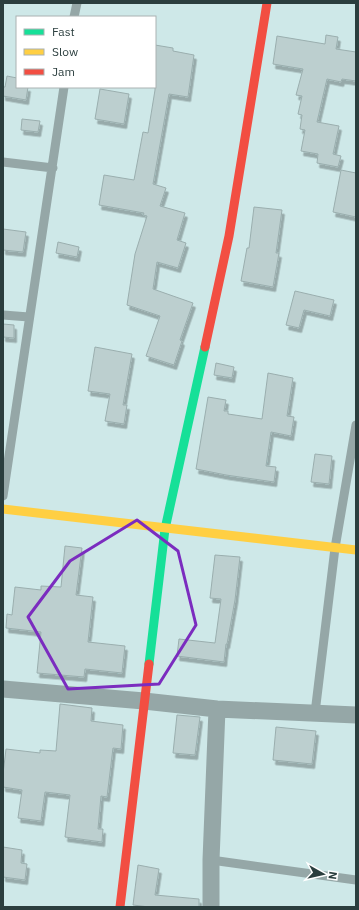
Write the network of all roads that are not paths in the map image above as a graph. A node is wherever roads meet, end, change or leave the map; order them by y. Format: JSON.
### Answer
{"nodes":[{"id":1,"x":74,"y":3,"type":"edge"},
{"id":2,"x":267,"y":3,"type":"edge"},
{"id":3,"x":74,"y":16,"type":"edge"},
{"id":4,"x":64,"y":88,"type":"edge"},
{"id":5,"x":3,"y":162,"type":"edge"},
{"id":6,"x":53,"y":168,"type":"junction"},
{"id":7,"x":3,"y":315,"type":"edge"},
{"id":8,"x":29,"y":317,"type":"junction"},
{"id":9,"x":356,"y":425,"type":"edge"},
{"id":10,"x":3,"y":496,"type":"edge"},
{"id":11,"x":3,"y":509,"type":"edge"},
{"id":12,"x":165,"y":529,"type":"junction"},
{"id":13,"x":335,"y":548,"type":"junction"},
{"id":14,"x":356,"y":550,"type":"edge"},
{"id":15,"x":3,"y":689,"type":"edge"},
{"id":16,"x":144,"y":701,"type":"junction"},
{"id":17,"x":217,"y":709,"type":"junction"},
{"id":18,"x":315,"y":713,"type":"junction"},
{"id":19,"x":356,"y":715,"type":"edge"},
{"id":20,"x":211,"y":860,"type":"junction"},
{"id":21,"x":356,"y":880,"type":"edge"},
{"id":22,"x":120,"y":907,"type":"edge"},
{"id":23,"x":211,"y":907,"type":"edge"}],
"edges":[{"from":1,"to":3,"type":"lane"},
{"from":2,"to":12,"type":"street"},
{"from":4,"to":6,"type":"lane"},
{"from":5,"to":6,"type":"lane"},
{"from":6,"to":8,"type":"lane"},
{"from":7,"to":8,"type":"lane"},
{"from":8,"to":10,"type":"lane"},
{"from":9,"to":13,"type":"lane"},
{"from":11,"to":12,"type":"street"},
{"from":12,"to":13,"type":"street"},
{"from":12,"to":16,"type":"street"},
{"from":13,"to":14,"type":"street"},
{"from":13,"to":18,"type":"lane"},
{"from":15,"to":16,"type":"street"},
{"from":16,"to":17,"type":"street"},
{"from":16,"to":22,"type":"street"},
{"from":17,"to":18,"type":"street"},
{"from":17,"to":20,"type":"street"},
{"from":18,"to":19,"type":"street"},
{"from":20,"to":21,"type":"lane"},
{"from":20,"to":23,"type":"street"}]}
